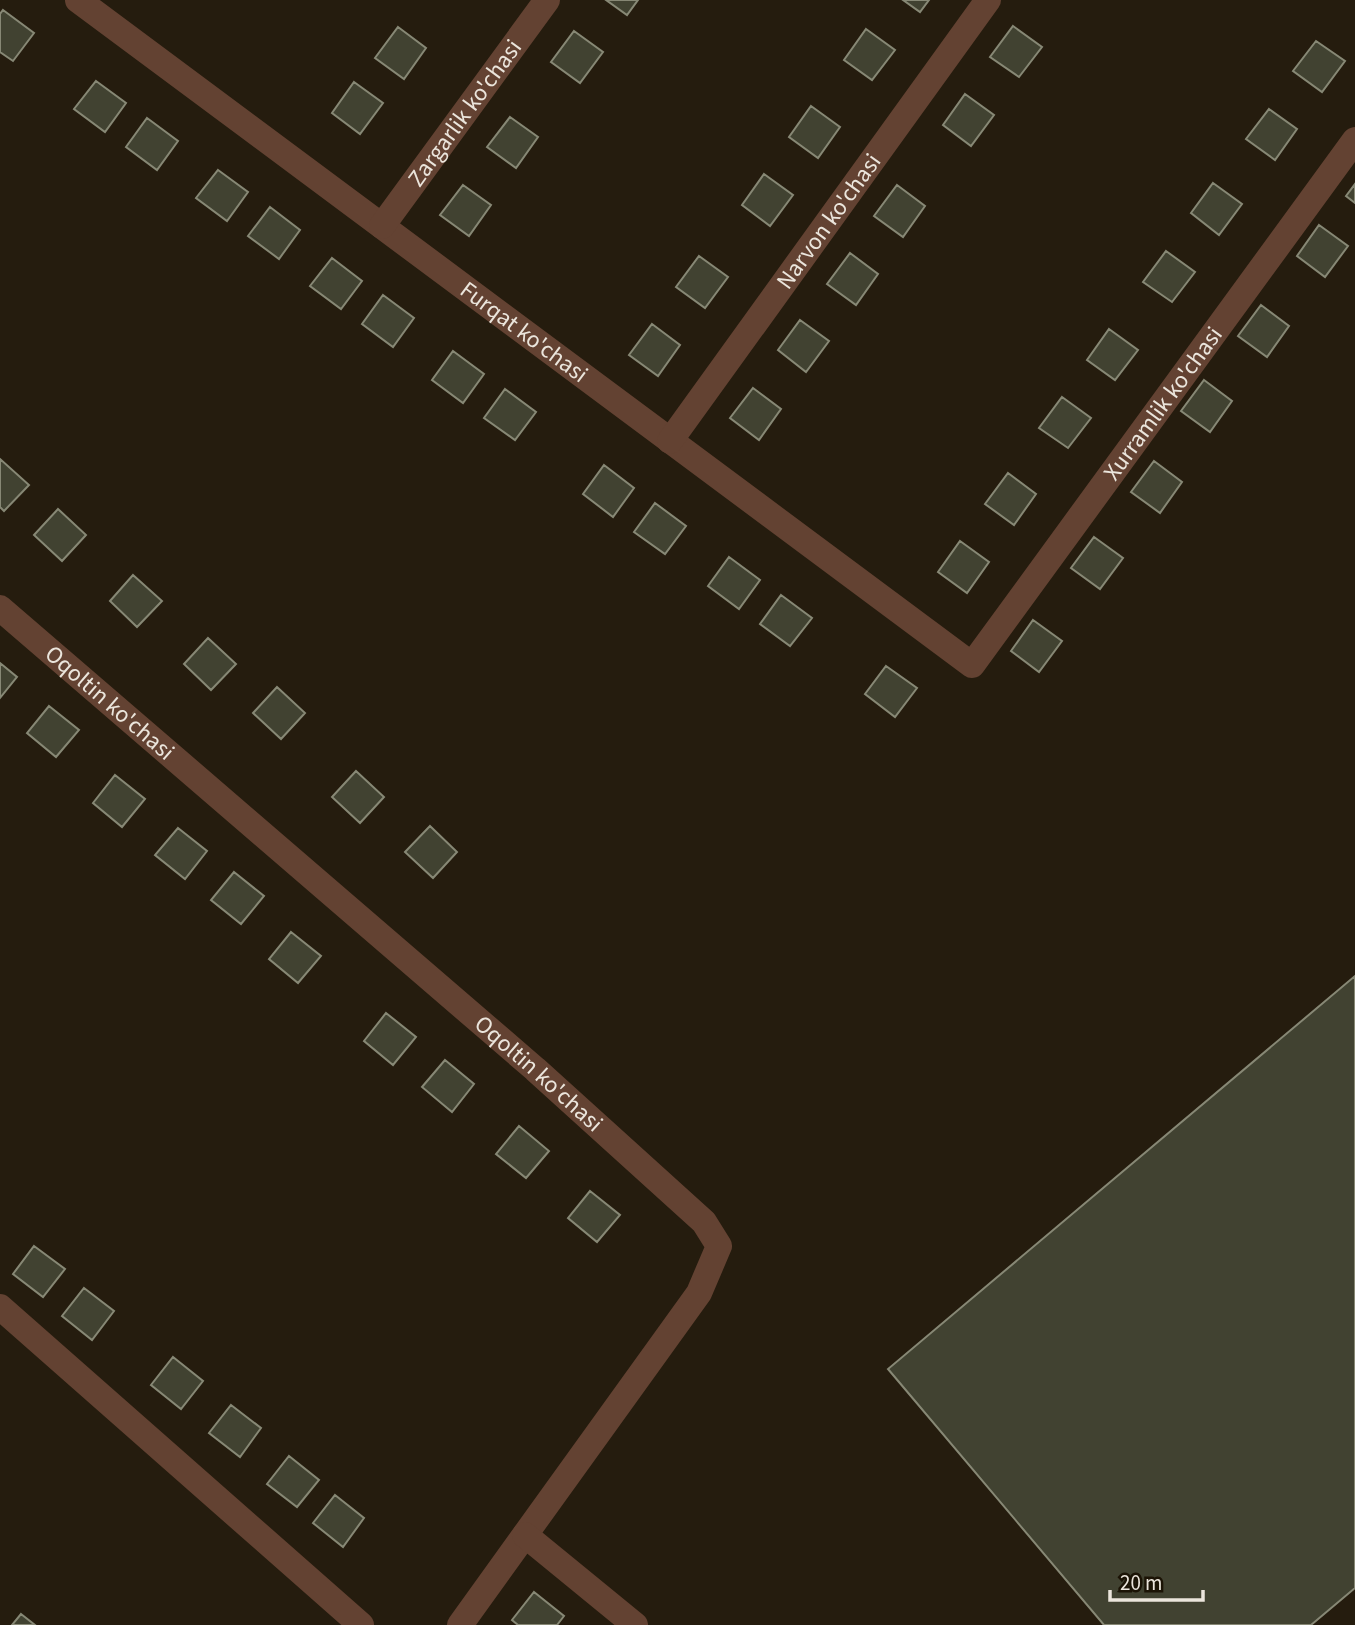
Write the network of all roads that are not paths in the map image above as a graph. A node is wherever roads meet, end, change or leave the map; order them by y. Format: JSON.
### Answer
{"nodes":[{"id":1,"x":78,"y":0,"type":"edge"},
{"id":2,"x":547,"y":0,"type":"edge"},
{"id":3,"x":988,"y":0,"type":"edge"},
{"id":4,"x":1355,"y":140,"type":"edge"},
{"id":5,"x":382,"y":226,"type":"junction"},
{"id":6,"x":670,"y":441,"type":"junction"},
{"id":7,"x":0,"y":608,"type":"edge"},
{"id":8,"x":972,"y":665,"type":"joint"},
{"id":9,"x":0,"y":1307,"type":"edge"},
{"id":10,"x":524,"y":1535,"type":"junction"},
{"id":11,"x":361,"y":1625,"type":"edge"},
{"id":12,"x":460,"y":1625,"type":"edge"},
{"id":13,"x":635,"y":1625,"type":"edge"}],
"edges":[{"from":1,"to":5,"type":"street","name":"Furqat ko'chasi"},
{"from":2,"to":5,"type":"street","name":"Zargarlik ko'chasi"},
{"from":3,"to":6,"type":"street","name":"Narvon ko'chasi"},
{"from":4,"to":8,"type":"street","name":"Xurramlik ko'chasi"},
{"from":5,"to":6,"type":"street","name":"Furqat ko'chasi"},
{"from":6,"to":8,"type":"street","name":"Furqat ko'chasi"},
{"from":7,"to":10,"type":"street","name":"Oqoltin ko'chasi"},
{"from":9,"to":11,"type":"street"},
{"from":10,"to":12,"type":"street","name":"Oqoltin ko'chasi"},
{"from":10,"to":13,"type":"street"}]}
